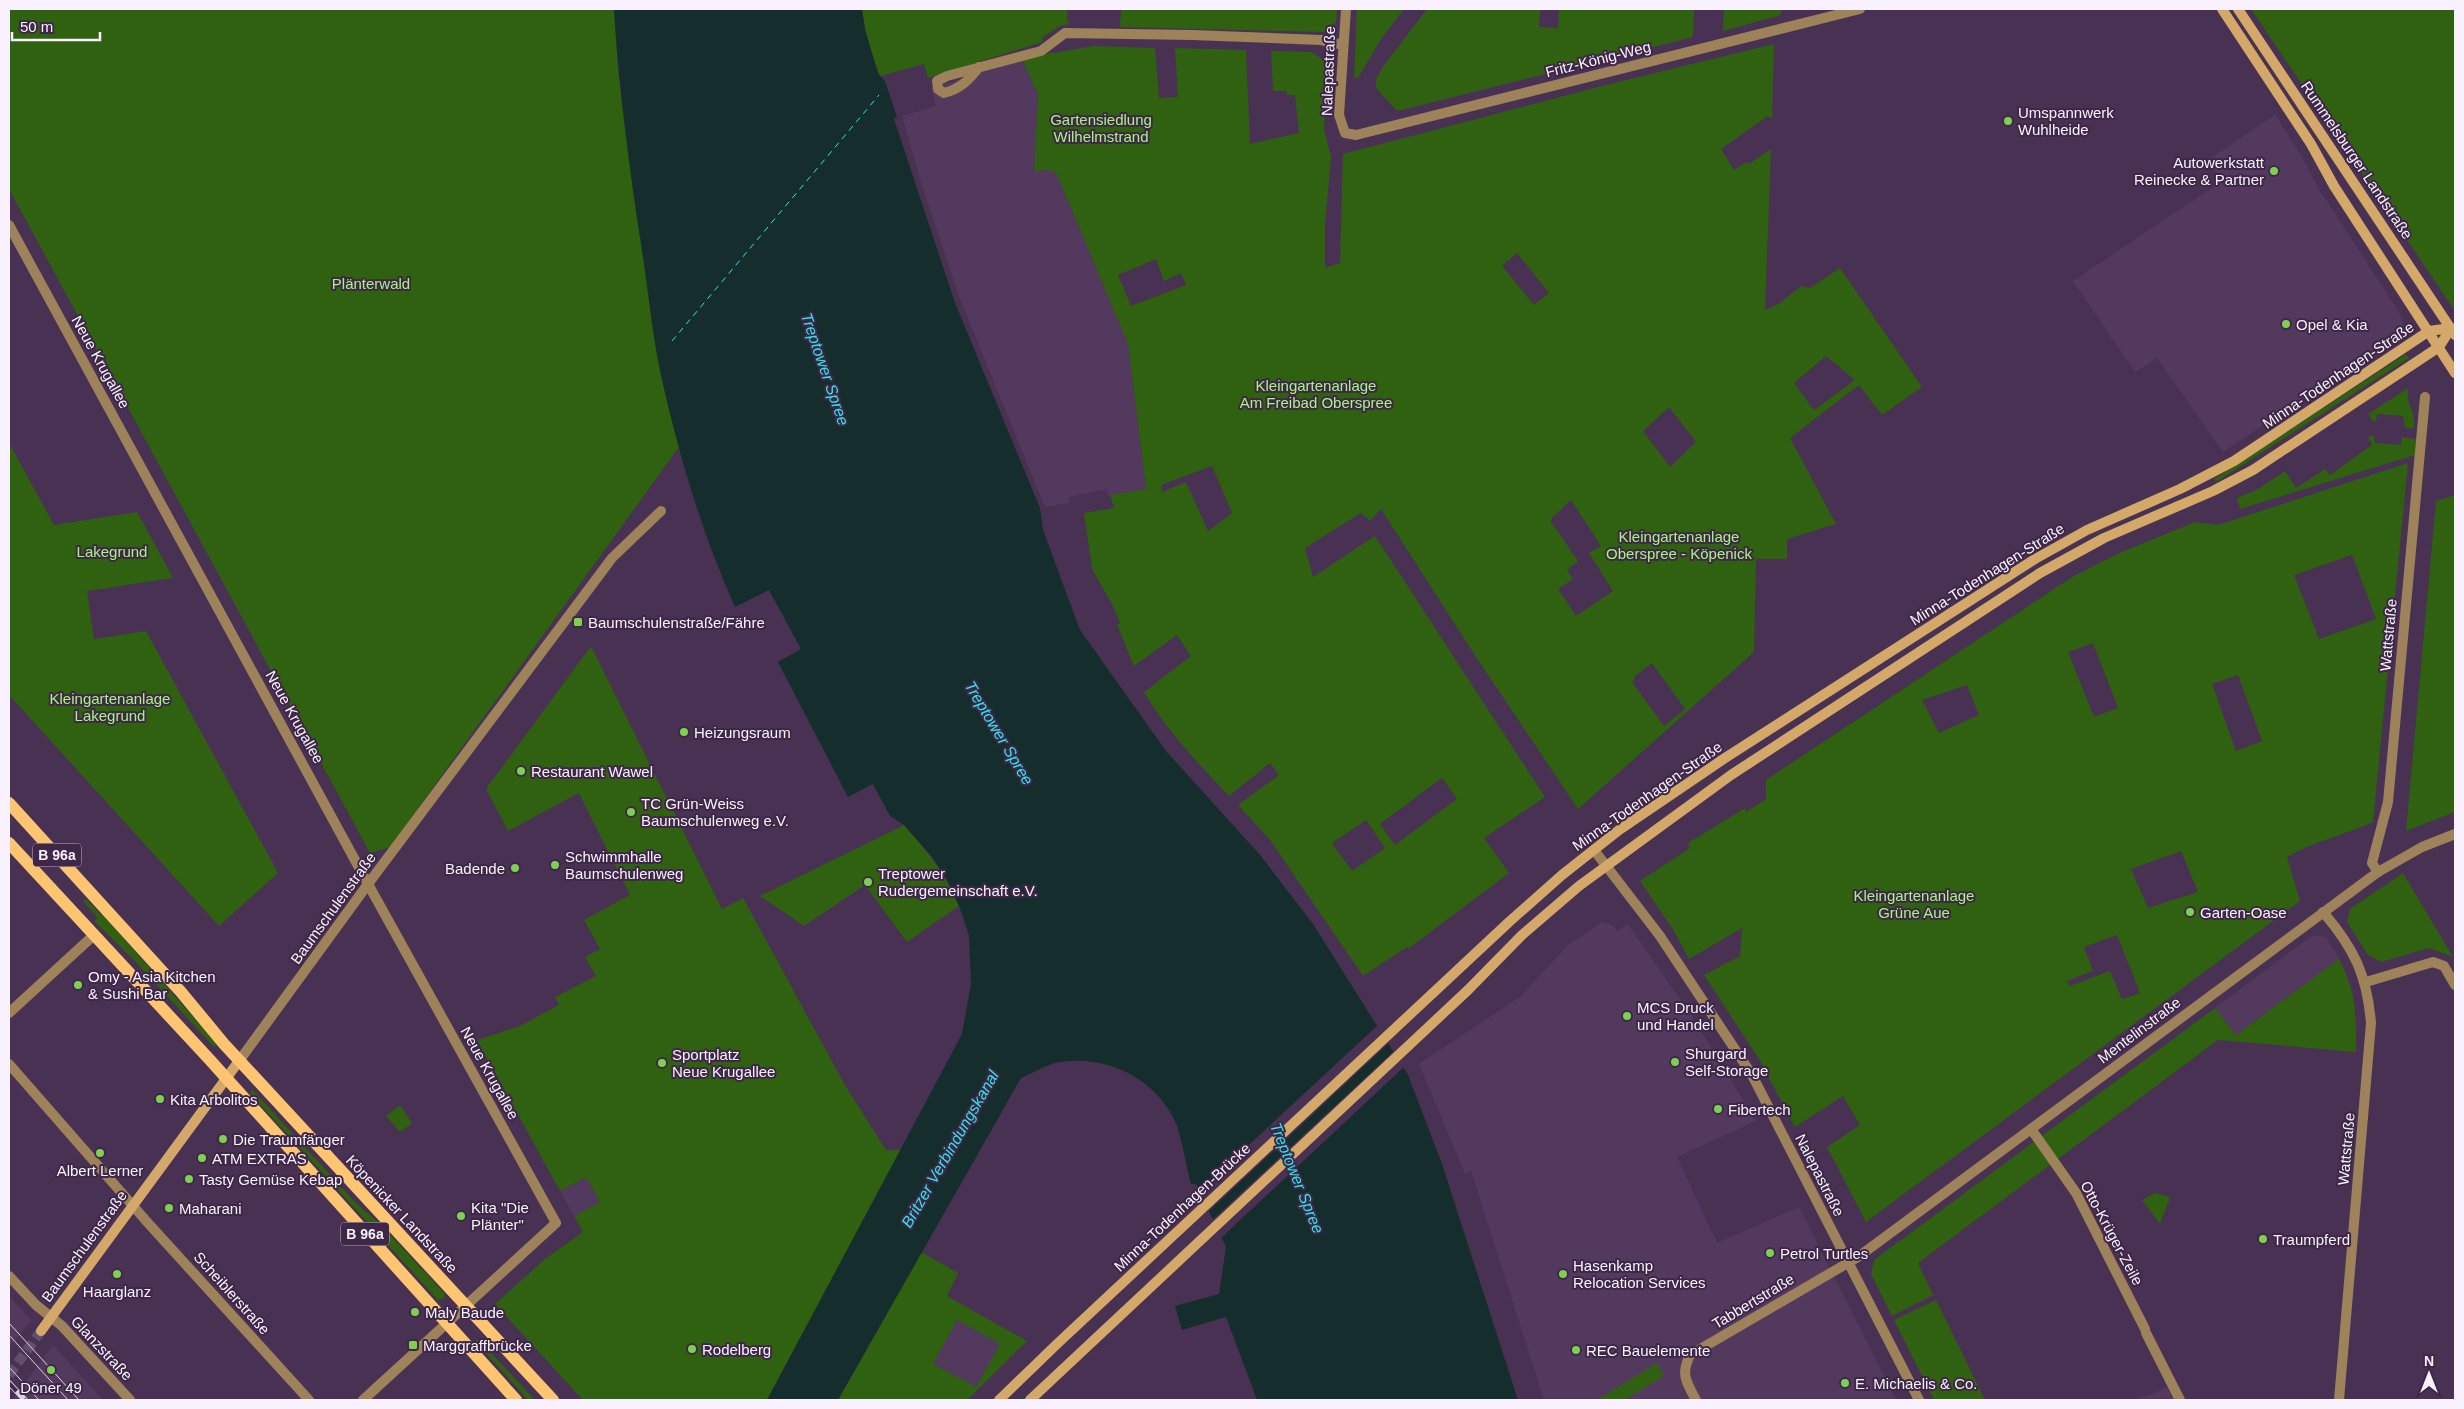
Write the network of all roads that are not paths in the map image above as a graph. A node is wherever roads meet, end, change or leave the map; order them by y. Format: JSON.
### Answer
{"nodes":[{"id":1,"x":1346,"y":9,"type":"edge"},
{"id":2,"x":1860,"y":9,"type":"edge"},
{"id":3,"x":2222,"y":9,"type":"edge"},
{"id":4,"x":2238,"y":9,"type":"edge"},
{"id":5,"x":1343,"y":45,"type":"junction"},
{"id":6,"x":979,"y":67,"type":"dead end"},
{"id":7,"x":1345,"y":133,"type":"joint"},
{"id":8,"x":9,"y":225,"type":"edge"},
{"id":9,"x":2429,"y":331,"type":"junction"},
{"id":10,"x":2453,"y":332,"type":"edge"},
{"id":11,"x":2439,"y":347,"type":"junction"},
{"id":12,"x":2455,"y":373,"type":"edge"},
{"id":13,"x":2425,"y":397,"type":"dead end"},
{"id":14,"x":661,"y":511,"type":"dead end"},
{"id":15,"x":9,"y":802,"type":"edge"},
{"id":16,"x":2455,"y":834,"type":"edge"},
{"id":17,"x":9,"y":843,"type":"edge"},
{"id":18,"x":1594,"y":850,"type":"junction"},
{"id":19,"x":1606,"y":866,"type":"junction"},
{"id":20,"x":2378,"y":872,"type":"junction"},
{"id":21,"x":368,"y":884,"type":"junction"},
{"id":22,"x":2323,"y":912,"type":"junction"},
{"id":23,"x":94,"y":935,"type":"junction"},
{"id":24,"x":1452,"y":975,"type":"joint"},
{"id":25,"x":2366,"y":982,"type":"junction"},
{"id":26,"x":2455,"y":985,"type":"edge"},
{"id":27,"x":9,"y":1013,"type":"edge"},
{"id":28,"x":239,"y":1061,"type":"junction"},
{"id":29,"x":9,"y":1064,"type":"edge"},
{"id":30,"x":226,"y":1078,"type":"junction"},
{"id":31,"x":2031,"y":1129,"type":"junction"},
{"id":32,"x":133,"y":1204,"type":"junction"},
{"id":33,"x":1848,"y":1262,"type":"junction"},
{"id":34,"x":9,"y":1276,"type":"edge"},
{"id":35,"x":466,"y":1307,"type":"junction"},
{"id":36,"x":51,"y":1318,"type":"junction"},
{"id":37,"x":447,"y":1323,"type":"junction"},
{"id":38,"x":41,"y":1331,"type":"tunnel mouth"},
{"id":39,"x":130,"y":1400,"type":"edge"},
{"id":40,"x":310,"y":1400,"type":"edge"},
{"id":41,"x":363,"y":1400,"type":"edge"},
{"id":42,"x":516,"y":1400,"type":"edge"},
{"id":43,"x":553,"y":1400,"type":"edge"},
{"id":44,"x":999,"y":1400,"type":"edge"},
{"id":45,"x":1030,"y":1400,"type":"edge"},
{"id":46,"x":1696,"y":1400,"type":"edge"},
{"id":47,"x":1919,"y":1400,"type":"edge"},
{"id":48,"x":2180,"y":1400,"type":"edge"},
{"id":49,"x":2339,"y":1400,"type":"edge"}],
"edges":[{"from":1,"to":5,"type":"street","name":"Nalepastraße"},
{"from":2,"to":7,"type":"street","name":"Fritz-König-Weg"},
{"from":3,"to":9,"type":"main road","name":"Rummelsburger Landstraße"},
{"from":4,"to":10,"type":"main road","name":"Rummelsburger Landstraße"},
{"from":5,"to":6,"type":"street"},
{"from":5,"to":7,"type":"street","name":"Nalepastraße"},
{"from":8,"to":21,"type":"street","name":"Neue Krugallee"},
{"from":9,"to":10,"type":"main road","name":"Minna-Todenhagen-Straße"},
{"from":9,"to":11,"type":"main road","name":"Rummelsburger Landstraße"},
{"from":9,"to":18,"type":"main road","name":"Minna-Todenhagen-Straße"},
{"from":10,"to":11,"type":"main road","name":"Minna-Todenhagen-Straße"},
{"from":11,"to":12,"type":"main road","name":"Rummelsburger Landstraße"},
{"from":11,"to":19,"type":"main road","name":"Minna-Todenhagen-Straße"},
{"from":13,"to":20,"type":"street","name":"Wattstraße"},
{"from":14,"to":21,"type":"street","name":"Baumschulenstraße"},
{"from":15,"to":28,"type":"main road","name":"Köpenicker Landstraße","number":"B 96a"},
{"from":16,"to":20,"type":"street","name":"Mentelinstraße"},
{"from":17,"to":23,"type":"main road","number":"B 96a"},
{"from":18,"to":19,"type":"street","name":"Nalepastraße"},
{"from":18,"to":24,"type":"main road","name":"Minna-Todenhagen-Straße"},
{"from":19,"to":33,"type":"street","name":"Nalepastraße"},
{"from":19,"to":45,"type":"main road","name":"Minna-Todenhagen-Straße"},
{"from":20,"to":22,"type":"street","name":"Mentelinstraße"},
{"from":21,"to":28,"type":"street","name":"Baumschulenstraße"},
{"from":21,"to":35,"type":"street","name":"Neue Krugallee"},
{"from":22,"to":25,"type":"street","name":"Wattstraße"},
{"from":22,"to":31,"type":"street","name":"Mentelinstraße"},
{"from":23,"to":27,"type":"street"},
{"from":23,"to":30,"type":"main road","number":"B 96a"},
{"from":24,"to":44,"type":"main road","name":"Minna-Todenhagen-Brücke"},
{"from":25,"to":26,"type":"street"},
{"from":25,"to":49,"type":"street","name":"Wattstraße"},
{"from":28,"to":30,"type":"main road","name":"Baumschulenstraße"},
{"from":28,"to":35,"type":"main road","name":"Köpenicker Landstraße","number":"B 96a"},
{"from":29,"to":32,"type":"street","name":"Scheiblerstraße"},
{"from":30,"to":32,"type":"main road","name":"Baumschulenstraße"},
{"from":30,"to":37,"type":"main road","number":"B 96a"},
{"from":31,"to":33,"type":"street","name":"Mentelinstraße"},
{"from":31,"to":48,"type":"street","name":"Otto-Krüger-Zeile"},
{"from":32,"to":36,"type":"main road","name":"Baumschulenstraße"},
{"from":32,"to":40,"type":"street","name":"Scheiblerstraße"},
{"from":33,"to":46,"type":"street","name":"Tabbertstraße"},
{"from":33,"to":47,"type":"street","name":"Nalepastraße"},
{"from":34,"to":36,"type":"street","name":"Glanzstraße"},
{"from":35,"to":37,"type":"street"},
{"from":35,"to":43,"type":"main road","name":"Köpenicker Landstraße","number":"B 96a"},
{"from":36,"to":38,"type":"main road","name":"Baumschulenstraße"},
{"from":36,"to":39,"type":"street","name":"Glanzstraße"},
{"from":37,"to":41,"type":"street"},
{"from":37,"to":42,"type":"main road","number":"B 96a"}]}
